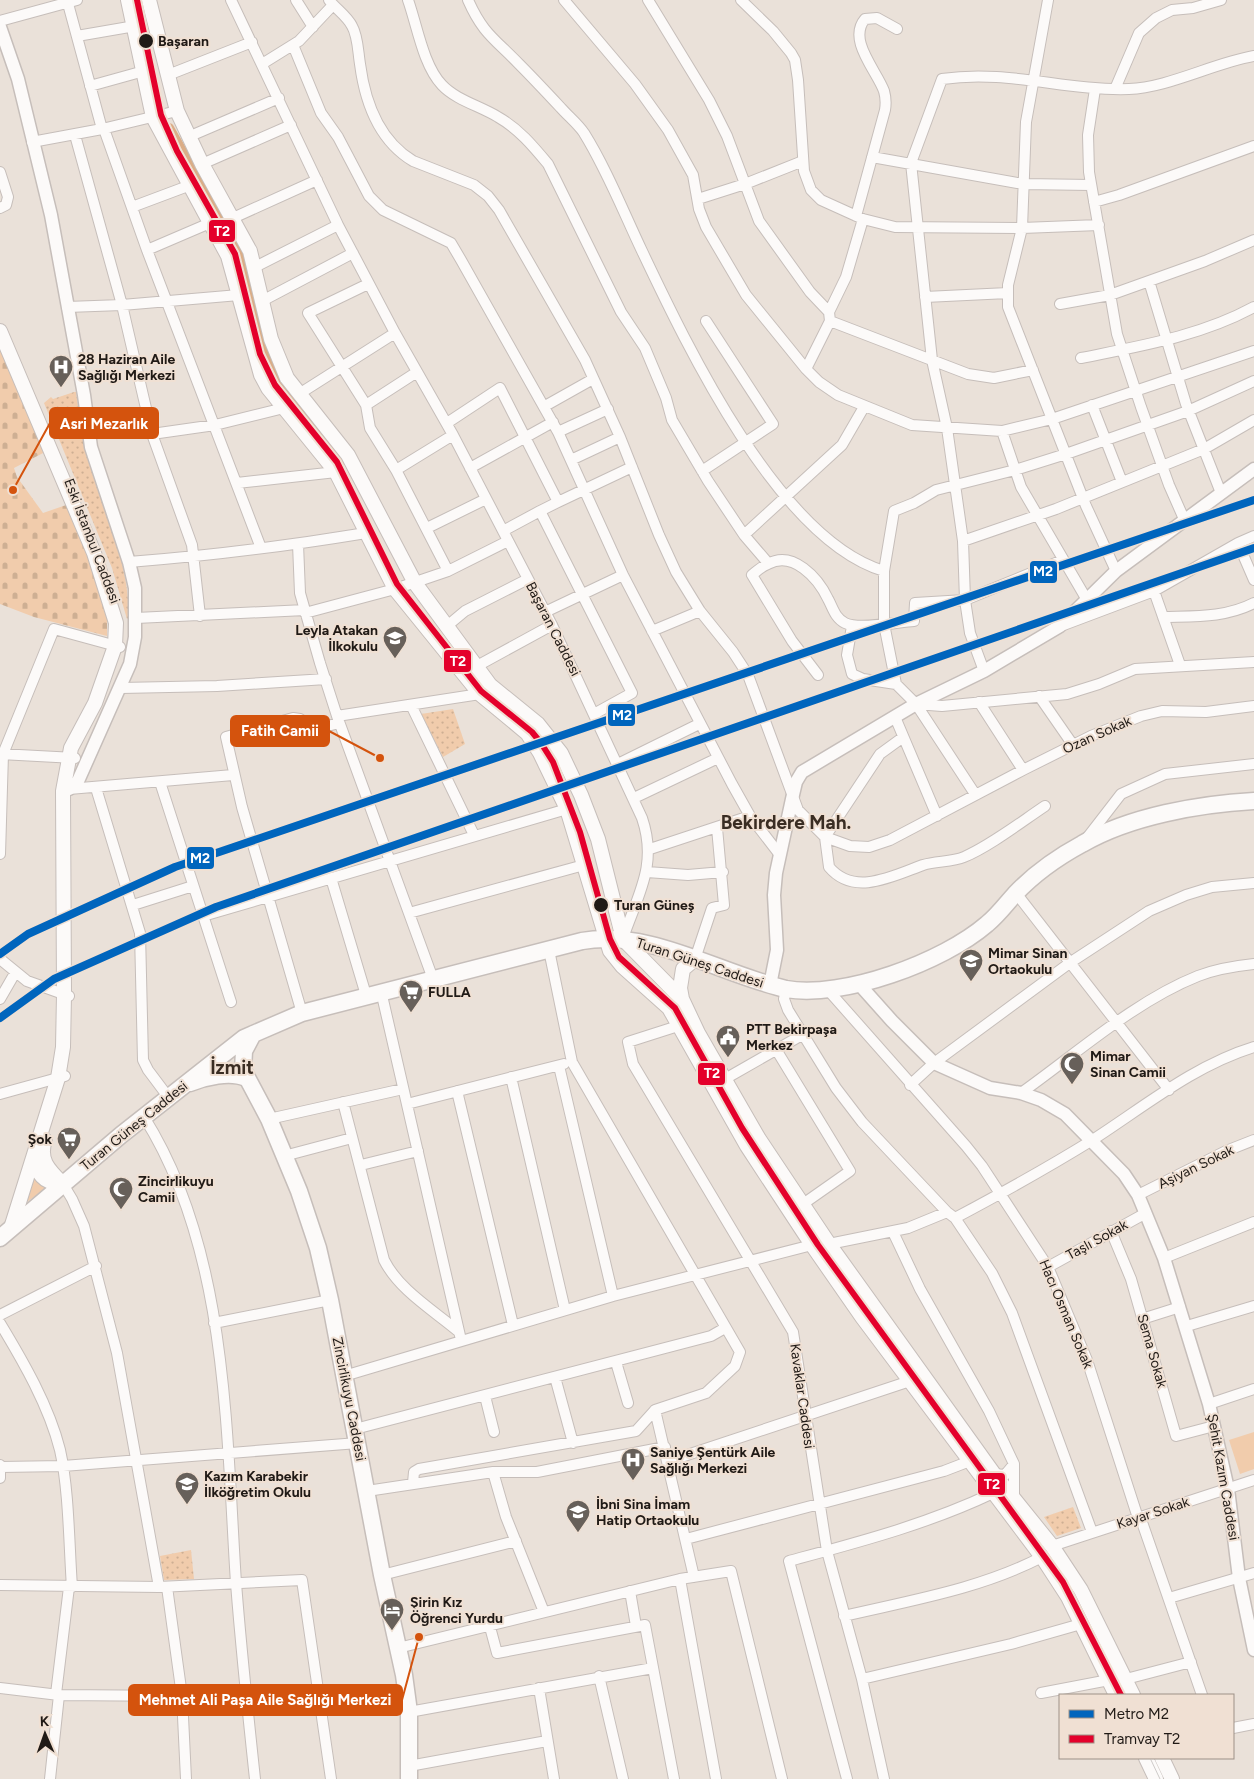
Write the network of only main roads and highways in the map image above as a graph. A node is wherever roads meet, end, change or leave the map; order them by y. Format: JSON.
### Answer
{"nodes":[{"id":1,"x":128,"y":0,"type":"edge"},
{"id":2,"x":149,"y":0,"type":"edge"},
{"id":3,"x":165,"y":114,"type":"junction"},
{"id":4,"x":0,"y":319,"type":"edge"},
{"id":5,"x":0,"y":331,"type":"edge"},
{"id":6,"x":117,"y":646,"type":"junction"},
{"id":7,"x":1254,"y":800,"type":"edge"},
{"id":8,"x":605,"y":939,"type":"junction"},
{"id":9,"x":623,"y":939,"type":"junction"},
{"id":10,"x":695,"y":959,"type":"junction"},
{"id":11,"x":682,"y":999,"type":"junction"},
{"id":12,"x":669,"y":1008,"type":"junction"},
{"id":13,"x":253,"y":1034,"type":"junction"},
{"id":14,"x":62,"y":1077,"type":"junction"},
{"id":15,"x":246,"y":1078,"type":"junction"},
{"id":16,"x":186,"y":1084,"type":"junction"},
{"id":17,"x":34,"y":1151,"type":"junction"},
{"id":18,"x":63,"y":1184,"type":"junction"},
{"id":19,"x":5,"y":1233,"type":"edge"},
{"id":20,"x":1115,"y":1694,"type":"edge"},
{"id":21,"x":1133,"y":1694,"type":"edge"},
{"id":22,"x":1162,"y":1759,"type":"edge"},
{"id":23,"x":1147,"y":1760,"type":"edge"},
{"id":24,"x":409,"y":1772,"type":"edge"},
{"id":25,"x":1155,"y":1779,"type":"edge"},
{"id":26,"x":1172,"y":1779,"type":"edge"}],
"edges":[{"from":1,"to":3,"type":"main road"},
{"from":2,"to":3,"type":"main road"},
{"from":3,"to":8,"type":"main road"},
{"from":3,"to":9,"type":"main road"},
{"from":4,"to":6,"type":"main road","name":"Eski İstanbul Caddesi"},
{"from":5,"to":6,"type":"main road","name":"Eski İstanbul Caddesi"},
{"from":6,"to":14,"type":"main road","name":"Eski İstanbul Caddesi"},
{"from":7,"to":10,"type":"main road","name":"Turan Güneş Caddesi"},
{"from":8,"to":9,"type":"main road","name":"Turan Güneş Caddesi"},
{"from":8,"to":12,"type":"main road"},
{"from":8,"to":13,"type":"main road","name":"Turan Güneş Caddesi"},
{"from":9,"to":10,"type":"main road","name":"Turan Güneş Caddesi"},
{"from":9,"to":11,"type":"main road"},
{"from":10,"to":11,"type":"main road"},
{"from":11,"to":12,"type":"main road"},
{"from":11,"to":21,"type":"main road"},
{"from":12,"to":20,"type":"main road"},
{"from":13,"to":15,"type":"main road","name":"Zincirlikuyu Caddesi"},
{"from":13,"to":16,"type":"main road","name":"Turan Güneş Caddesi"},
{"from":14,"to":17,"type":"main road","name":"Eski İstanbul Caddesi"},
{"from":14,"to":18,"type":"main road","name":"Eski İstanbul Caddesi"},
{"from":15,"to":16,"type":"main road"},
{"from":15,"to":24,"type":"main road","name":"Zincirlikuyu Caddesi"},
{"from":16,"to":18,"type":"main road","name":"Turan Güneş Caddesi"},
{"from":17,"to":18,"type":"main road"},
{"from":17,"to":19,"type":"main road","name":"Eski İstanbul Caddesi"},
{"from":18,"to":19,"type":"main road","name":"Turan Güneş Caddesi"},
{"from":22,"to":26,"type":"main road"},
{"from":23,"to":25,"type":"main road"}]}
